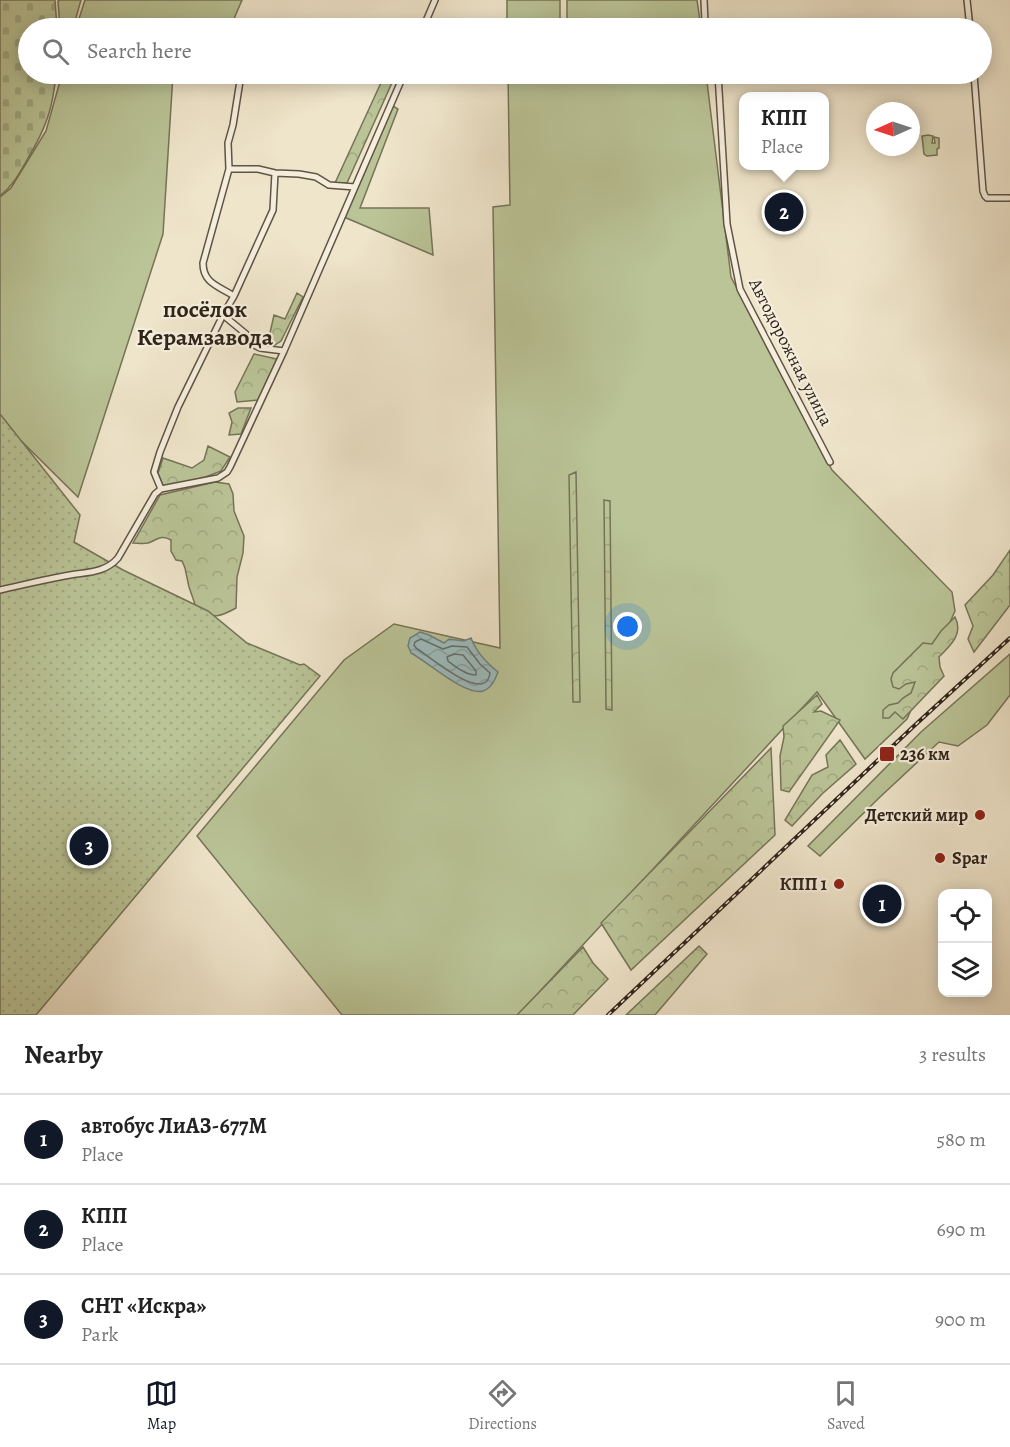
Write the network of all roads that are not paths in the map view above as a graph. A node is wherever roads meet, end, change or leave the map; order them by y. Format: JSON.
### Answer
{"nodes":[{"id":1,"x":435,"y":0,"type":"edge"},
{"id":2,"x":704,"y":0,"type":"edge"},
{"id":3,"x":968,"y":0,"type":"edge"},
{"id":4,"x":427,"y":18,"type":"edge"},
{"id":5,"x":705,"y":18,"type":"edge"},
{"id":6,"x":969,"y":18,"type":"edge"},
{"id":7,"x":240,"y":84,"type":"edge"},
{"id":8,"x":400,"y":84,"type":"edge"},
{"id":9,"x":719,"y":84,"type":"edge"},
{"id":10,"x":975,"y":84,"type":"edge"},
{"id":11,"x":229,"y":170,"type":"junction"},
{"id":12,"x":275,"y":173,"type":"junction"},
{"id":13,"x":354,"y":187,"type":"junction"},
{"id":14,"x":1009,"y":198,"type":"edge"},
{"id":15,"x":234,"y":296,"type":"junction"},
{"id":16,"x":223,"y":315,"type":"junction"},
{"id":17,"x":284,"y":351,"type":"junction"},
{"id":18,"x":830,"y":462,"type":"dead end"},
{"id":19,"x":160,"y":489,"type":"junction"},
{"id":20,"x":0,"y":590,"type":"edge"}],
"edges":[{"from":1,"to":4,"type":"street"},
{"from":2,"to":5,"type":"street"},
{"from":3,"to":6,"type":"street"},
{"from":7,"to":11,"type":"street"},
{"from":8,"to":13,"type":"street"},
{"from":9,"to":18,"type":"street","name":"Автодорожная улица"},
{"from":10,"to":14,"type":"street"},
{"from":11,"to":12,"type":"street"},
{"from":11,"to":15,"type":"street"},
{"from":12,"to":13,"type":"street"},
{"from":12,"to":15,"type":"street"},
{"from":13,"to":17,"type":"street"},
{"from":15,"to":16,"type":"street"},
{"from":16,"to":17,"type":"street"},
{"from":16,"to":19,"type":"street"},
{"from":17,"to":19,"type":"street"},
{"from":19,"to":20,"type":"street"}]}
